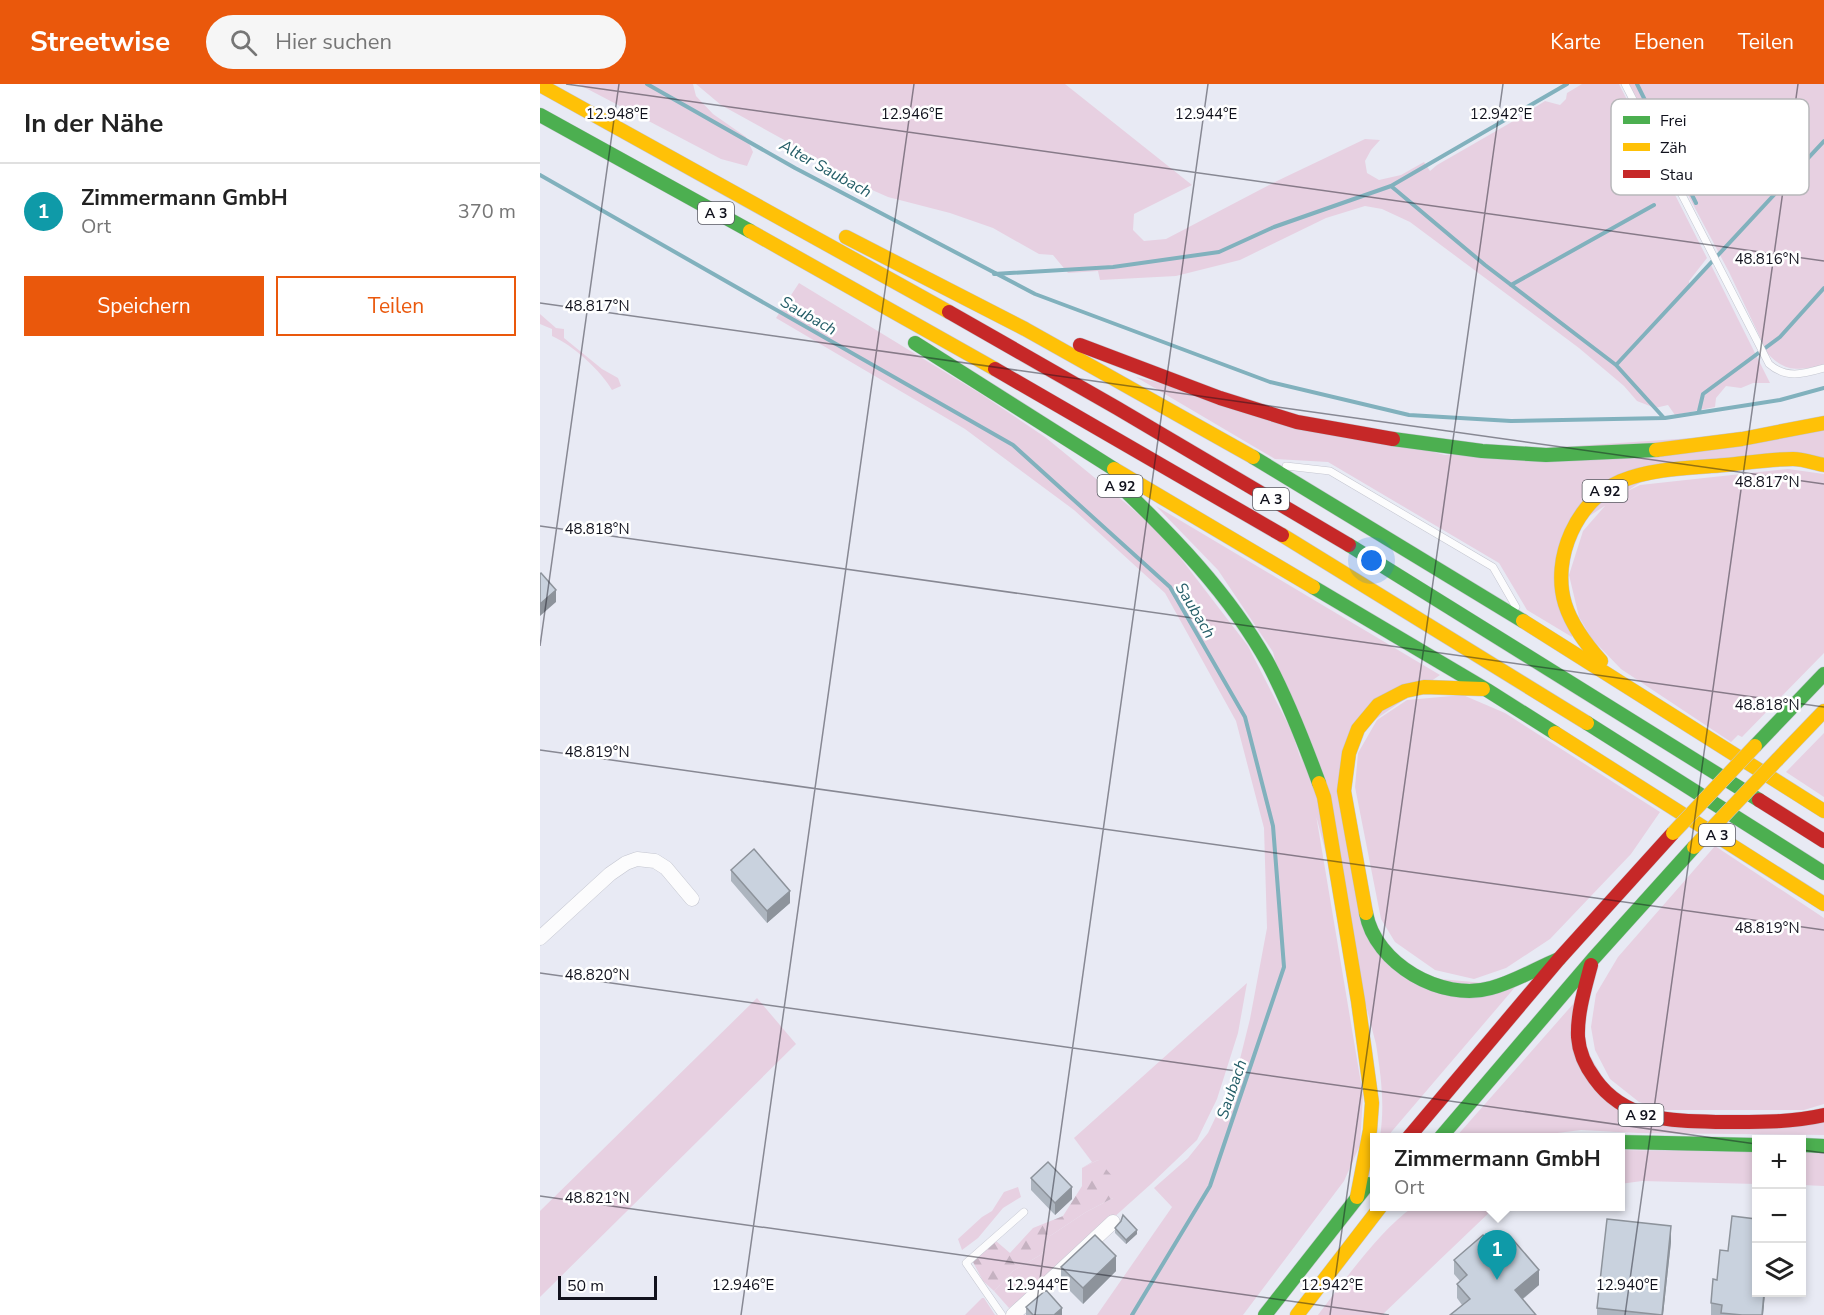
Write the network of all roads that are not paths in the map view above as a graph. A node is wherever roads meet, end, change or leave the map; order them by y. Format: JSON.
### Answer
{"nodes":[{"id":1,"x":1625,"y":84,"type":"edge"},
{"id":2,"x":540,"y":86,"type":"edge"},
{"id":3,"x":1633,"y":99,"type":"edge"},
{"id":4,"x":540,"y":115,"type":"edge"},
{"id":5,"x":705,"y":177,"type":"junction"},
{"id":6,"x":1682,"y":195,"type":"edge"},
{"id":7,"x":809,"y":219,"type":"dead end"},
{"id":8,"x":829,"y":229,"type":"dead end"},
{"id":9,"x":892,"y":312,"type":"junction"},
{"id":10,"x":1025,"y":329,"type":"junction"},
{"id":11,"x":1824,"y":368,"type":"edge"},
{"id":12,"x":1824,"y":423,"type":"edge"},
{"id":13,"x":1083,"y":451,"type":"junction"},
{"id":14,"x":1265,"y":464,"type":"junction"},
{"id":15,"x":1824,"y":465,"type":"edge"},
{"id":16,"x":1525,"y":622,"type":"junction"},
{"id":17,"x":1824,"y":674,"type":"edge"},
{"id":18,"x":1620,"y":681,"type":"junction"},
{"id":19,"x":1487,"y":690,"type":"junction"},
{"id":20,"x":1824,"y":711,"type":"edge"},
{"id":21,"x":1824,"y":811,"type":"edge"},
{"id":22,"x":1824,"y":841,"type":"edge"},
{"id":23,"x":1824,"y":873,"type":"edge"},
{"id":24,"x":692,"y":899,"type":"dead end"},
{"id":25,"x":1824,"y":904,"type":"edge"},
{"id":26,"x":540,"y":938,"type":"edge"},
{"id":27,"x":1559,"y":959,"type":"junction"},
{"id":28,"x":1593,"y":959,"type":"junction"},
{"id":29,"x":1824,"y":1115,"type":"edge"},
{"id":30,"x":1411,"y":1133,"type":"edge"},
{"id":31,"x":1443,"y":1133,"type":"edge"},
{"id":32,"x":1625,"y":1142,"type":"edge"},
{"id":33,"x":1752,"y":1144,"type":"edge"},
{"id":34,"x":1806,"y":1145,"type":"edge"},
{"id":35,"x":1824,"y":1146,"type":"edge"},
{"id":36,"x":1370,"y":1182,"type":"edge"},
{"id":37,"x":1357,"y":1197,"type":"junction"},
{"id":38,"x":1384,"y":1211,"type":"edge"},
{"id":39,"x":1024,"y":1212,"type":"dead end"},
{"id":40,"x":1113,"y":1222,"type":"dead end"},
{"id":41,"x":1002,"y":1315,"type":"edge"},
{"id":42,"x":1013,"y":1315,"type":"edge"},
{"id":43,"x":1265,"y":1315,"type":"edge"},
{"id":44,"x":1297,"y":1315,"type":"edge"}],
"edges":[{"from":1,"to":3,"type":"lane"},
{"from":2,"to":5,"type":"highway","number":"A 3"},
{"from":4,"to":9,"type":"highway","number":"A 3"},
{"from":5,"to":7,"type":"highway","number":"A 3"},
{"from":5,"to":22,"type":"highway","number":"A 3"},
{"from":6,"to":11,"type":"lane"},
{"from":8,"to":10,"type":"highway","number":"A 3"},
{"from":9,"to":13,"type":"highway","number":"A 3"},
{"from":9,"to":23,"type":"highway","number":"A 3"},
{"from":10,"to":12,"type":"highway","number":"A 3"},
{"from":10,"to":14,"type":"highway","number":"A 3"},
{"from":13,"to":19,"type":"highway","number":"A 3"},
{"from":13,"to":37,"type":"highway","number":"A 92"},
{"from":14,"to":16,"type":"highway","number":"A 3"},
{"from":14,"to":16,"type":"lane"},
{"from":15,"to":18,"type":"highway","number":"A 92"},
{"from":16,"to":18,"type":"highway","number":"A 3"},
{"from":17,"to":27,"type":"highway","bridge":true},
{"from":18,"to":21,"type":"highway","number":"A 3"},
{"from":19,"to":25,"type":"highway","number":"A 3"},
{"from":19,"to":27,"type":"highway","number":"A 3"},
{"from":20,"to":28,"type":"highway","number":"A 92","bridge":true},
{"from":24,"to":26,"type":"street"},
{"from":27,"to":30,"type":"highway"},
{"from":28,"to":29,"type":"highway","number":"A 92"},
{"from":28,"to":31,"type":"highway","number":"A 92"},
{"from":32,"to":33,"type":"highway"},
{"from":34,"to":35,"type":"highway"},
{"from":36,"to":37,"type":"highway","number":"A 92"},
{"from":37,"to":43,"type":"highway","number":"A 92"},
{"from":38,"to":44,"type":"highway"},
{"from":39,"to":41,"type":"lane"},
{"from":40,"to":42,"type":"street"}]}
